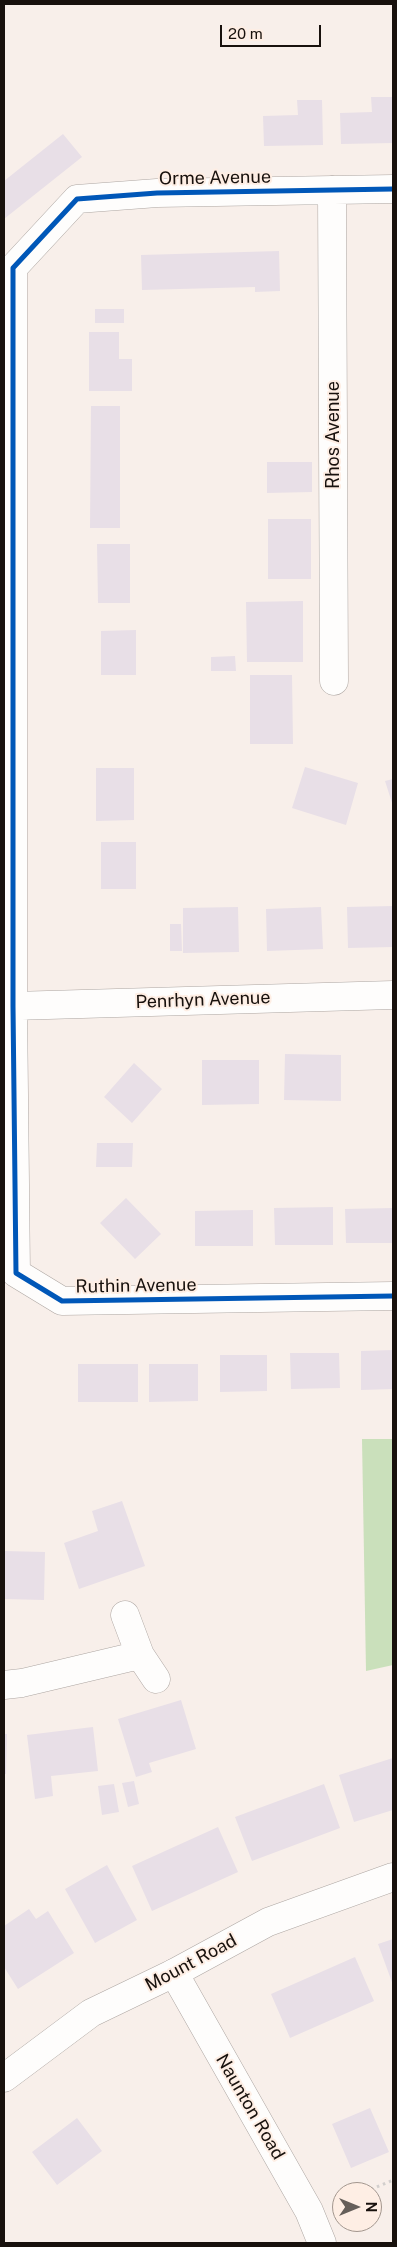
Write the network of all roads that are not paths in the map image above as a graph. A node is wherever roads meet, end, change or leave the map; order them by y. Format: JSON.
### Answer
{"nodes":[{"id":1,"x":393,"y":188,"type":"edge"},
{"id":2,"x":332,"y":190,"type":"junction"},
{"id":3,"x":50,"y":228,"type":"joint"},
{"id":4,"x":334,"y":681,"type":"dead end"},
{"id":5,"x":8,"y":687,"type":"edge"},
{"id":6,"x":393,"y":995,"type":"edge"},
{"id":7,"x":13,"y":1006,"type":"junction"},
{"id":8,"x":393,"y":1296,"type":"edge"},
{"id":9,"x":125,"y":1615,"type":"dead end"},
{"id":10,"x":140,"y":1655,"type":"junction"},
{"id":11,"x":156,"y":1679,"type":"dead end"},
{"id":12,"x":4,"y":1685,"type":"edge"},
{"id":13,"x":393,"y":1877,"type":"edge"},
{"id":14,"x":174,"y":1973,"type":"junction"},
{"id":15,"x":4,"y":2078,"type":"edge"},
{"id":16,"x":322,"y":2243,"type":"edge"}],
"edges":[{"from":1,"to":2,"type":"street","name":"Orme Avenue"},
{"from":2,"to":3,"type":"street","name":"Orme Avenue"},
{"from":2,"to":4,"type":"street","name":"Rhos Avenue"},
{"from":3,"to":5,"type":"street","name":"Ruthin Avenue"},
{"from":5,"to":7,"type":"street","name":"Ruthin Avenue"},
{"from":6,"to":7,"type":"street","name":"Penrhyn Avenue"},
{"from":7,"to":8,"type":"street","name":"Ruthin Avenue"},
{"from":9,"to":10,"type":"street"},
{"from":10,"to":11,"type":"street"},
{"from":10,"to":12,"type":"street"},
{"from":13,"to":14,"type":"street","name":"Mount Road"},
{"from":14,"to":15,"type":"street","name":"Mount Road"},
{"from":14,"to":16,"type":"street","name":"Naunton Road"}]}
